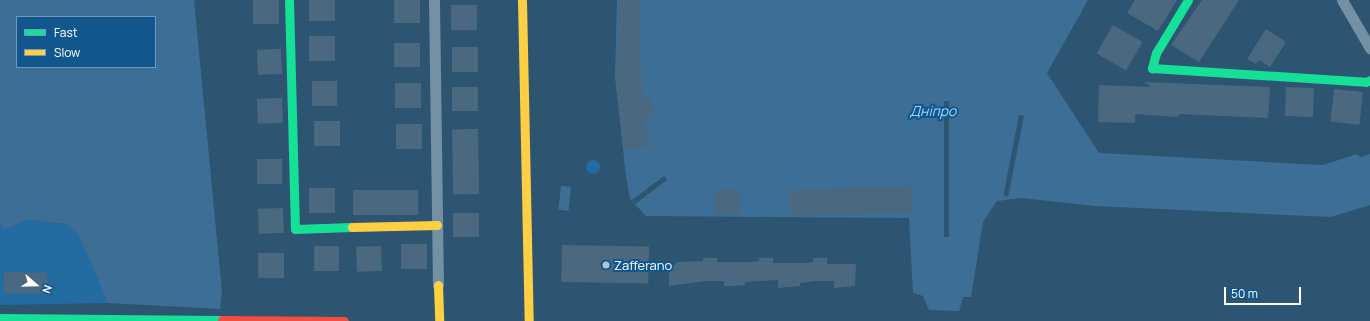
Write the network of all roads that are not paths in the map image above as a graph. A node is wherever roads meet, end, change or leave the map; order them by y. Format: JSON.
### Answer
{"nodes":[{"id":1,"x":289,"y":0,"type":"edge"},
{"id":2,"x":434,"y":0,"type":"edge"},
{"id":3,"x":522,"y":0,"type":"edge"},
{"id":4,"x":1188,"y":0,"type":"edge"},
{"id":5,"x":1342,"y":0,"type":"edge"},
{"id":6,"x":1370,"y":48,"type":"edge"},
{"id":7,"x":1370,"y":80,"type":"edge"},
{"id":8,"x":437,"y":225,"type":"junction"},
{"id":9,"x":438,"y":285,"type":"joint"},
{"id":10,"x":0,"y":318,"type":"edge"},
{"id":11,"x":344,"y":321,"type":"edge"},
{"id":12,"x":439,"y":321,"type":"edge"},
{"id":13,"x":529,"y":321,"type":"edge"}],
"edges":[{"from":1,"to":8,"type":"street"},
{"from":2,"to":8,"type":"street"},
{"from":3,"to":13,"type":"street"},
{"from":4,"to":7,"type":"street"},
{"from":5,"to":6,"type":"street"},
{"from":8,"to":9,"type":"street"},
{"from":9,"to":12,"type":"street"},
{"from":10,"to":11,"type":"street"}]}
